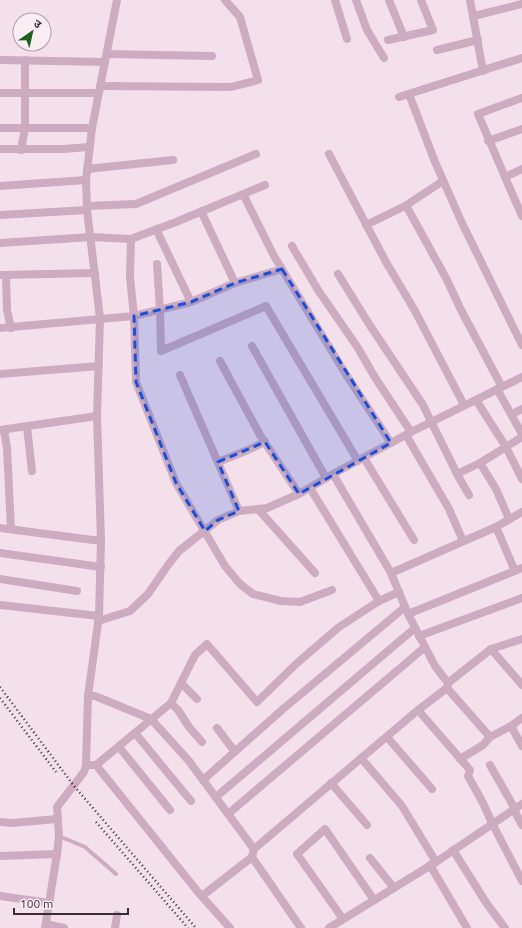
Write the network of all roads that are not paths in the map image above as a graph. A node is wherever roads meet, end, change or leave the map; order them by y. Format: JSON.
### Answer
{"nodes":[{"id":1,"x":117,"y":0,"type":"edge"},
{"id":2,"x":224,"y":0,"type":"edge"},
{"id":3,"x":335,"y":0,"type":"edge"},
{"id":4,"x":356,"y":0,"type":"edge"},
{"id":5,"x":389,"y":0,"type":"edge"},
{"id":6,"x":421,"y":0,"type":"edge"},
{"id":7,"x":470,"y":0,"type":"edge"},
{"id":8,"x":522,"y":4,"type":"edge"},
{"id":9,"x":474,"y":16,"type":"junction"},
{"id":10,"x":404,"y":36,"type":"junction"},
{"id":11,"x":347,"y":39,"type":"dead end"},
{"id":12,"x":388,"y":40,"type":"dead end"},
{"id":13,"x":478,"y":40,"type":"junction"},
{"id":14,"x":437,"y":50,"type":"dead end"},
{"id":15,"x":212,"y":56,"type":"dead end"},
{"id":16,"x":106,"y":58,"type":"junction"},
{"id":17,"x":384,"y":58,"type":"dead end"},
{"id":18,"x":522,"y":58,"type":"edge"},
{"id":19,"x":0,"y":60,"type":"edge"},
{"id":20,"x":25,"y":60,"type":"junction"},
{"id":21,"x":483,"y":71,"type":"junction"},
{"id":22,"x":99,"y":89,"type":"junction"},
{"id":23,"x":0,"y":93,"type":"edge"},
{"id":24,"x":25,"y":93,"type":"junction"},
{"id":25,"x":409,"y":94,"type":"junction"},
{"id":26,"x":398,"y":97,"type":"dead end"},
{"id":27,"x":522,"y":98,"type":"edge"},
{"id":28,"x":0,"y":128,"type":"edge"},
{"id":29,"x":25,"y":128,"type":"junction"},
{"id":30,"x":92,"y":128,"type":"junction"},
{"id":31,"x":522,"y":129,"type":"edge"},
{"id":32,"x":488,"y":141,"type":"junction"},
{"id":33,"x":90,"y":146,"type":"junction"},
{"id":34,"x":0,"y":149,"type":"edge"},
{"id":35,"x":22,"y":150,"type":"junction"},
{"id":36,"x":256,"y":154,"type":"dead end"},
{"id":37,"x":329,"y":154,"type":"dead end"},
{"id":38,"x":173,"y":160,"type":"dead end"},
{"id":39,"x":87,"y":169,"type":"junction"},
{"id":40,"x":522,"y":169,"type":"edge"},
{"id":41,"x":505,"y":177,"type":"junction"},
{"id":42,"x":86,"y":180,"type":"junction"},
{"id":43,"x":443,"y":180,"type":"junction"},
{"id":44,"x":265,"y":184,"type":"dead end"},
{"id":45,"x":0,"y":186,"type":"edge"},
{"id":46,"x":243,"y":194,"type":"junction"},
{"id":47,"x":405,"y":206,"type":"junction"},
{"id":48,"x":520,"y":206,"type":"edge"},
{"id":49,"x":87,"y":208,"type":"junction"},
{"id":50,"x":201,"y":211,"type":"junction"},
{"id":51,"x":0,"y":216,"type":"edge"},
{"id":52,"x":522,"y":216,"type":"edge"},
{"id":53,"x":366,"y":225,"type":"junction"},
{"id":54,"x":156,"y":230,"type":"junction"},
{"id":55,"x":91,"y":237,"type":"junction"},
{"id":56,"x":131,"y":239,"type":"junction"},
{"id":57,"x":0,"y":243,"type":"edge"},
{"id":58,"x":292,"y":246,"type":"dead end"},
{"id":59,"x":157,"y":264,"type":"dead end"},
{"id":60,"x":282,"y":269,"type":"junction"},
{"id":61,"x":95,"y":273,"type":"junction"},
{"id":62,"x":338,"y":274,"type":"dead end"},
{"id":63,"x":3,"y":275,"type":"edge"},
{"id":64,"x":235,"y":283,"type":"junction"},
{"id":65,"x":191,"y":302,"type":"junction"},
{"id":66,"x":160,"y":310,"type":"junction"},
{"id":67,"x":134,"y":316,"type":"junction"},
{"id":68,"x":100,"y":318,"type":"junction"},
{"id":69,"x":0,"y":328,"type":"edge"},
{"id":70,"x":11,"y":328,"type":"junction"},
{"id":71,"x":522,"y":345,"type":"edge"},
{"id":72,"x":252,"y":346,"type":"dead end"},
{"id":73,"x":220,"y":361,"type":"dead end"},
{"id":74,"x":99,"y":366,"type":"junction"},
{"id":75,"x":0,"y":374,"type":"edge"},
{"id":76,"x":180,"y":374,"type":"dead end"},
{"id":77,"x":522,"y":377,"type":"edge"},
{"id":78,"x":500,"y":388,"type":"junction"},
{"id":79,"x":476,"y":400,"type":"junction"},
{"id":80,"x":464,"y":405,"type":"junction"},
{"id":81,"x":522,"y":409,"type":"edge"},
{"id":82,"x":512,"y":414,"type":"junction"},
{"id":83,"x":97,"y":416,"type":"junction"},
{"id":84,"x":431,"y":422,"type":"junction"},
{"id":85,"x":27,"y":426,"type":"junction"},
{"id":86,"x":2,"y":430,"type":"edge"},
{"id":87,"x":409,"y":434,"type":"junction"},
{"id":88,"x":522,"y":434,"type":"edge"},
{"id":89,"x":522,"y":437,"type":"edge"},
{"id":90,"x":265,"y":442,"type":"junction"},
{"id":91,"x":391,"y":443,"type":"junction"},
{"id":92,"x":506,"y":447,"type":"junction"},
{"id":93,"x":361,"y":459,"type":"junction"},
{"id":94,"x":218,"y":462,"type":"junction"},
{"id":95,"x":480,"y":463,"type":"junction"},
{"id":96,"x":32,"y":471,"type":"dead end"},
{"id":97,"x":457,"y":474,"type":"junction"},
{"id":98,"x":329,"y":476,"type":"junction"},
{"id":99,"x":522,"y":479,"type":"edge"},
{"id":100,"x":310,"y":488,"type":"junction"},
{"id":101,"x":299,"y":494,"type":"junction"},
{"id":102,"x":469,"y":495,"type":"dead end"},
{"id":103,"x":258,"y":509,"type":"junction"},
{"id":104,"x":239,"y":511,"type":"junction"},
{"id":105,"x":522,"y":512,"type":"edge"},
{"id":106,"x":509,"y":519,"type":"junction"},
{"id":107,"x":496,"y":527,"type":"junction"},
{"id":108,"x":0,"y":528,"type":"edge"},
{"id":109,"x":11,"y":529,"type":"junction"},
{"id":110,"x":205,"y":532,"type":"junction"},
{"id":111,"x":414,"y":540,"type":"dead end"},
{"id":112,"x":101,"y":541,"type":"junction"},
{"id":113,"x":463,"y":541,"type":"junction"},
{"id":114,"x":0,"y":553,"type":"edge"},
{"id":115,"x":101,"y":567,"type":"junction"},
{"id":116,"x":518,"y":570,"type":"edge"},
{"id":117,"x":315,"y":573,"type":"dead end"},
{"id":118,"x":391,"y":574,"type":"junction"},
{"id":119,"x":0,"y":579,"type":"edge"},
{"id":120,"x":332,"y":590,"type":"dead end"},
{"id":121,"x":77,"y":591,"type":"dead end"},
{"id":122,"x":399,"y":592,"type":"junction"},
{"id":123,"x":522,"y":598,"type":"edge"},
{"id":124,"x":379,"y":602,"type":"junction"},
{"id":125,"x":0,"y":605,"type":"edge"},
{"id":126,"x":407,"y":610,"type":"junction"},
{"id":127,"x":99,"y":619,"type":"junction"},
{"id":128,"x":415,"y":628,"type":"junction"},
{"id":129,"x":420,"y":636,"type":"junction"},
{"id":130,"x":522,"y":639,"type":"edge"},
{"id":131,"x":425,"y":647,"type":"junction"},
{"id":132,"x":491,"y":649,"type":"junction"},
{"id":133,"x":181,"y":683,"type":"junction"},
{"id":134,"x":522,"y":684,"type":"edge"},
{"id":135,"x":448,"y":685,"type":"junction"},
{"id":136,"x":88,"y":696,"type":"junction"},
{"id":137,"x":197,"y":699,"type":"dead end"},
{"id":138,"x":171,"y":703,"type":"junction"},
{"id":139,"x":418,"y":710,"type":"junction"},
{"id":140,"x":522,"y":718,"type":"edge"},
{"id":141,"x":151,"y":719,"type":"junction"},
{"id":142,"x":511,"y":726,"type":"junction"},
{"id":143,"x":217,"y":728,"type":"dead end"},
{"id":144,"x":135,"y":734,"type":"junction"},
{"id":145,"x":387,"y":737,"type":"junction"},
{"id":146,"x":490,"y":737,"type":"junction"},
{"id":147,"x":202,"y":742,"type":"dead end"},
{"id":148,"x":522,"y":746,"type":"edge"},
{"id":149,"x":119,"y":747,"type":"junction"},
{"id":150,"x":235,"y":752,"type":"junction"},
{"id":151,"x":361,"y":758,"type":"junction"},
{"id":152,"x":460,"y":759,"type":"junction"},
{"id":153,"x":96,"y":765,"type":"junction"},
{"id":154,"x":490,"y":765,"type":"dead end"},
{"id":155,"x":86,"y":766,"type":"junction"},
{"id":156,"x":204,"y":780,"type":"junction"},
{"id":157,"x":331,"y":783,"type":"junction"},
{"id":158,"x":432,"y":789,"type":"dead end"},
{"id":159,"x":216,"y":797,"type":"junction"},
{"id":160,"x":191,"y":801,"type":"dead end"},
{"id":161,"x":517,"y":807,"type":"edge"},
{"id":162,"x":170,"y":810,"type":"dead end"},
{"id":163,"x":228,"y":814,"type":"junction"},
{"id":164,"x":57,"y":819,"type":"junction"},
{"id":165,"x":0,"y":822,"type":"edge"},
{"id":166,"x":492,"y":823,"type":"junction"},
{"id":167,"x":367,"y":825,"type":"dead end"},
{"id":168,"x":522,"y":825,"type":"edge"},
{"id":169,"x":59,"y":836,"type":"junction"},
{"id":170,"x":453,"y":850,"type":"junction"},
{"id":171,"x":253,"y":853,"type":"junction"},
{"id":172,"x":57,"y":854,"type":"junction"},
{"id":173,"x":0,"y":856,"type":"edge"},
{"id":174,"x":370,"y":858,"type":"dead end"},
{"id":175,"x":433,"y":864,"type":"junction"},
{"id":176,"x":116,"y":874,"type":"dead end"},
{"id":177,"x":522,"y":881,"type":"edge"},
{"id":178,"x":394,"y":888,"type":"junction"},
{"id":179,"x":0,"y":896,"type":"edge"},
{"id":180,"x":202,"y":896,"type":"junction"},
{"id":181,"x":374,"y":900,"type":"junction"},
{"id":182,"x":50,"y":903,"type":"junction"},
{"id":183,"x":117,"y":915,"type":"dead end"},
{"id":184,"x":343,"y":919,"type":"junction"},
{"id":185,"x":46,"y":926,"type":"edge"},
{"id":186,"x":64,"y":928,"type":"edge"},
{"id":187,"x":114,"y":928,"type":"edge"},
{"id":188,"x":230,"y":928,"type":"edge"},
{"id":189,"x":301,"y":928,"type":"edge"},
{"id":190,"x":329,"y":928,"type":"edge"},
{"id":191,"x":467,"y":928,"type":"edge"},
{"id":192,"x":505,"y":928,"type":"edge"}],
"edges":[{"from":1,"to":16,"type":"street"},
{"from":2,"to":22,"type":"street"},
{"from":3,"to":11,"type":"street"},
{"from":4,"to":17,"type":"street"},
{"from":5,"to":10,"type":"street"},
{"from":6,"to":10,"type":"street"},
{"from":7,"to":9,"type":"street"},
{"from":8,"to":9,"type":"street"},
{"from":9,"to":13,"type":"street"},
{"from":10,"to":12,"type":"street"},
{"from":13,"to":14,"type":"street"},
{"from":13,"to":21,"type":"street"},
{"from":15,"to":16,"type":"street"},
{"from":16,"to":20,"type":"street"},
{"from":16,"to":22,"type":"street"},
{"from":18,"to":21,"type":"street"},
{"from":19,"to":20,"type":"street"},
{"from":20,"to":24,"type":"street"},
{"from":21,"to":25,"type":"street"},
{"from":22,"to":24,"type":"street"},
{"from":22,"to":30,"type":"street"},
{"from":23,"to":24,"type":"street"},
{"from":24,"to":29,"type":"street"},
{"from":25,"to":26,"type":"street"},
{"from":25,"to":43,"type":"street"},
{"from":27,"to":32,"type":"street"},
{"from":28,"to":29,"type":"street"},
{"from":29,"to":30,"type":"street"},
{"from":29,"to":35,"type":"street"},
{"from":30,"to":33,"type":"street"},
{"from":31,"to":32,"type":"street"},
{"from":32,"to":41,"type":"street"},
{"from":33,"to":35,"type":"street"},
{"from":33,"to":39,"type":"street"},
{"from":34,"to":35,"type":"street"},
{"from":36,"to":49,"type":"street"},
{"from":37,"to":53,"type":"street"},
{"from":38,"to":39,"type":"street"},
{"from":39,"to":42,"type":"street"},
{"from":40,"to":41,"type":"street"},
{"from":41,"to":48,"type":"street"},
{"from":42,"to":45,"type":"street"},
{"from":42,"to":49,"type":"street"},
{"from":43,"to":47,"type":"street"},
{"from":43,"to":71,"type":"street"},
{"from":44,"to":46,"type":"street"},
{"from":46,"to":50,"type":"street"},
{"from":46,"to":60,"type":"street"},
{"from":47,"to":53,"type":"street"},
{"from":47,"to":78,"type":"street"},
{"from":48,"to":52,"type":"street"},
{"from":49,"to":51,"type":"street"},
{"from":49,"to":55,"type":"street"},
{"from":50,"to":54,"type":"street"},
{"from":50,"to":64,"type":"street"},
{"from":53,"to":80,"type":"street"},
{"from":54,"to":56,"type":"street"},
{"from":54,"to":65,"type":"street"},
{"from":55,"to":56,"type":"street"},
{"from":55,"to":57,"type":"street"},
{"from":55,"to":61,"type":"street"},
{"from":56,"to":67,"type":"street"},
{"from":58,"to":87,"type":"street"},
{"from":59,"to":66,"type":"street"},
{"from":60,"to":64,"type":"street"},
{"from":60,"to":91,"type":"street"},
{"from":61,"to":63,"type":"street"},
{"from":61,"to":68,"type":"street"},
{"from":62,"to":84,"type":"street"},
{"from":63,"to":70,"type":"street"},
{"from":64,"to":65,"type":"street"},
{"from":65,"to":66,"type":"street"},
{"from":66,"to":67,"type":"street"},
{"from":66,"to":93,"type":"street"},
{"from":67,"to":68,"type":"street"},
{"from":67,"to":110,"type":"street"},
{"from":68,"to":70,"type":"street"},
{"from":68,"to":74,"type":"street"},
{"from":69,"to":70,"type":"street"},
{"from":72,"to":98,"type":"street"},
{"from":73,"to":90,"type":"street"},
{"from":74,"to":75,"type":"street"},
{"from":74,"to":83,"type":"street"},
{"from":76,"to":94,"type":"street"},
{"from":77,"to":78,"type":"street"},
{"from":78,"to":79,"type":"street"},
{"from":78,"to":82,"type":"street"},
{"from":79,"to":80,"type":"street"},
{"from":79,"to":92,"type":"street"},
{"from":80,"to":84,"type":"street"},
{"from":81,"to":82,"type":"street"},
{"from":82,"to":88,"type":"street"},
{"from":83,"to":85,"type":"street"},
{"from":83,"to":112,"type":"street"},
{"from":84,"to":87,"type":"street"},
{"from":84,"to":97,"type":"street"},
{"from":85,"to":86,"type":"street"},
{"from":85,"to":96,"type":"street"},
{"from":86,"to":109,"type":"street"},
{"from":87,"to":91,"type":"street"},
{"from":87,"to":113,"type":"street"},
{"from":89,"to":92,"type":"street"},
{"from":90,"to":94,"type":"street"},
{"from":90,"to":101,"type":"street"},
{"from":91,"to":93,"type":"street"},
{"from":92,"to":95,"type":"street"},
{"from":92,"to":99,"type":"street"},
{"from":93,"to":98,"type":"street"},
{"from":93,"to":111,"type":"street"},
{"from":94,"to":104,"type":"street"},
{"from":95,"to":97,"type":"street"},
{"from":95,"to":106,"type":"street"},
{"from":97,"to":102,"type":"street"},
{"from":98,"to":100,"type":"street"},
{"from":98,"to":118,"type":"street"},
{"from":100,"to":101,"type":"street"},
{"from":100,"to":124,"type":"street"},
{"from":101,"to":103,"type":"street"},
{"from":103,"to":104,"type":"street"},
{"from":103,"to":117,"type":"street"},
{"from":104,"to":110,"type":"street"},
{"from":105,"to":106,"type":"street"},
{"from":106,"to":107,"type":"street"},
{"from":107,"to":113,"type":"street"},
{"from":107,"to":116,"type":"street"},
{"from":108,"to":109,"type":"street"},
{"from":109,"to":112,"type":"street"},
{"from":110,"to":120,"type":"street"},
{"from":110,"to":127,"type":"street"},
{"from":112,"to":115,"type":"street"},
{"from":113,"to":118,"type":"street"},
{"from":114,"to":115,"type":"street"},
{"from":115,"to":127,"type":"street"},
{"from":116,"to":126,"type":"street"},
{"from":118,"to":122,"type":"street"},
{"from":119,"to":121,"type":"street"},
{"from":122,"to":124,"type":"street"},
{"from":122,"to":126,"type":"street"},
{"from":123,"to":129,"type":"street"},
{"from":124,"to":133,"type":"street"},
{"from":125,"to":127,"type":"street"},
{"from":126,"to":128,"type":"street"},
{"from":126,"to":150,"type":"street"},
{"from":127,"to":136,"type":"street"},
{"from":128,"to":129,"type":"street"},
{"from":128,"to":159,"type":"street"},
{"from":129,"to":131,"type":"street"},
{"from":130,"to":132,"type":"street"},
{"from":131,"to":135,"type":"street"},
{"from":131,"to":163,"type":"street"},
{"from":132,"to":134,"type":"street"},
{"from":132,"to":135,"type":"street"},
{"from":133,"to":137,"type":"street"},
{"from":133,"to":138,"type":"street"},
{"from":135,"to":139,"type":"street"},
{"from":135,"to":146,"type":"street"},
{"from":136,"to":141,"type":"street"},
{"from":136,"to":155,"type":"street"},
{"from":138,"to":141,"type":"street"},
{"from":138,"to":147,"type":"street"},
{"from":139,"to":145,"type":"street"},
{"from":139,"to":152,"type":"street"},
{"from":140,"to":142,"type":"street"},
{"from":141,"to":144,"type":"street"},
{"from":141,"to":156,"type":"street"},
{"from":142,"to":146,"type":"street"},
{"from":142,"to":148,"type":"street"},
{"from":143,"to":150,"type":"street"},
{"from":144,"to":149,"type":"street"},
{"from":144,"to":160,"type":"street"},
{"from":145,"to":151,"type":"street"},
{"from":145,"to":158,"type":"street"},
{"from":146,"to":152,"type":"street"},
{"from":149,"to":153,"type":"street"},
{"from":149,"to":162,"type":"street"},
{"from":150,"to":156,"type":"street"},
{"from":151,"to":157,"type":"street"},
{"from":151,"to":175,"type":"street"},
{"from":152,"to":166,"type":"street"},
{"from":153,"to":155,"type":"street"},
{"from":153,"to":180,"type":"street"},
{"from":154,"to":161,"type":"street"},
{"from":155,"to":164,"type":"street"},
{"from":156,"to":159,"type":"street"},
{"from":157,"to":167,"type":"street"},
{"from":157,"to":171,"type":"street"},
{"from":159,"to":163,"type":"street"},
{"from":161,"to":166,"type":"street"},
{"from":161,"to":168,"type":"street"},
{"from":163,"to":171,"type":"street"},
{"from":164,"to":165,"type":"street"},
{"from":164,"to":169,"type":"street"},
{"from":166,"to":170,"type":"street"},
{"from":166,"to":177,"type":"street"},
{"from":169,"to":172,"type":"street"},
{"from":169,"to":176,"type":"lane"},
{"from":170,"to":175,"type":"street"},
{"from":170,"to":192,"type":"street"},
{"from":171,"to":180,"type":"street"},
{"from":171,"to":189,"type":"street"},
{"from":172,"to":173,"type":"street"},
{"from":172,"to":182,"type":"street"},
{"from":174,"to":178,"type":"street"},
{"from":175,"to":178,"type":"street"},
{"from":175,"to":191,"type":"street"},
{"from":178,"to":181,"type":"street"},
{"from":179,"to":182,"type":"street"},
{"from":180,"to":188,"type":"street"},
{"from":181,"to":184,"type":"street"},
{"from":181,"to":184,"type":"street"},
{"from":182,"to":185,"type":"street"},
{"from":183,"to":187,"type":"street"},
{"from":184,"to":190,"type":"street"},
{"from":185,"to":186,"type":"street"}]}
